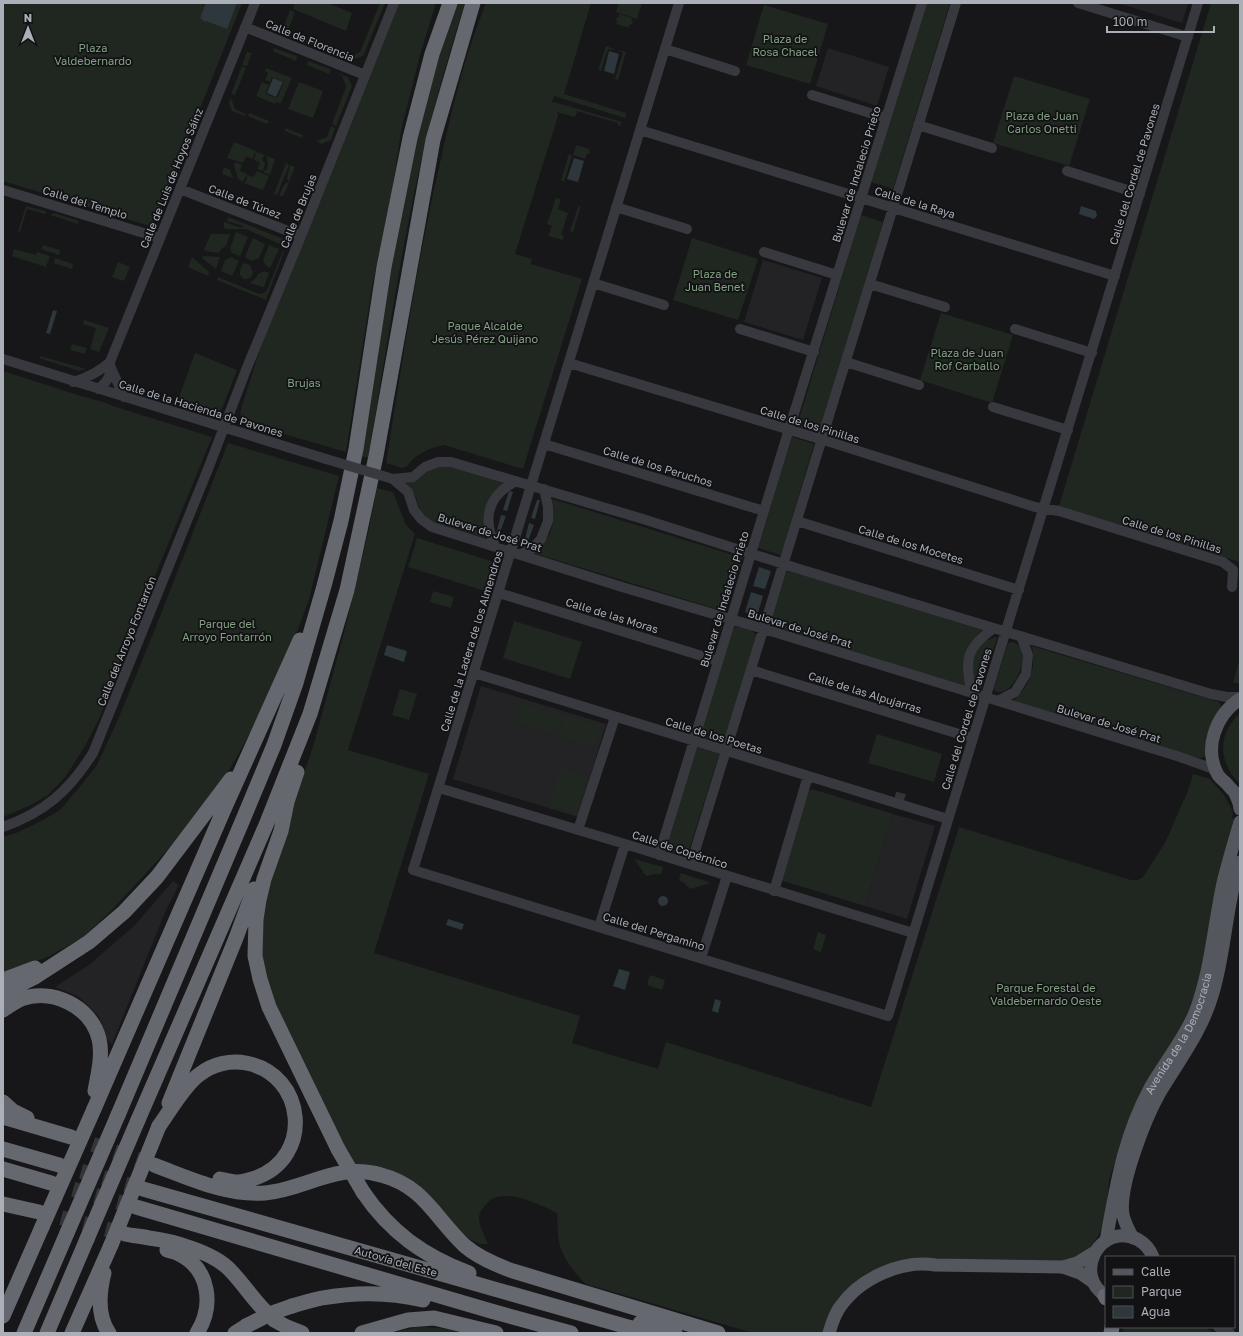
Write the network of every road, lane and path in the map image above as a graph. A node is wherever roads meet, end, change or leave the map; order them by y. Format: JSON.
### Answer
{"nodes":[{"id":1,"x":255,"y":3,"type":"edge"},
{"id":2,"x":394,"y":3,"type":"edge"},
{"id":3,"x":443,"y":3,"type":"edge"},
{"id":4,"x":450,"y":3,"type":"edge"},
{"id":5,"x":473,"y":3,"type":"edge"},
{"id":6,"x":679,"y":3,"type":"edge"},
{"id":7,"x":922,"y":3,"type":"edge"},
{"id":8,"x":956,"y":3,"type":"edge"},
{"id":9,"x":1078,"y":3,"type":"edge"},
{"id":10,"x":1198,"y":3,"type":"edge"},
{"id":11,"x":245,"y":26,"type":"junction"},
{"id":12,"x":442,"y":26,"type":"junction"},
{"id":13,"x":1188,"y":37,"type":"junction"},
{"id":14,"x":665,"y":50,"type":"junction"},
{"id":15,"x":735,"y":71,"type":"dead end"},
{"id":16,"x":365,"y":75,"type":"junction"},
{"id":17,"x":812,"y":95,"type":"dead end"},
{"id":18,"x":886,"y":118,"type":"junction"},
{"id":19,"x":918,"y":125,"type":"junction"},
{"id":20,"x":640,"y":130,"type":"junction"},
{"id":21,"x":992,"y":148,"type":"dead end"},
{"id":22,"x":1067,"y":171,"type":"dead end"},
{"id":23,"x":180,"y":189,"type":"junction"},
{"id":24,"x":3,"y":190,"type":"edge"},
{"id":25,"x":1140,"y":194,"type":"junction"},
{"id":26,"x":861,"y":198,"type":"junction"},
{"id":27,"x":616,"y":207,"type":"junction"},
{"id":28,"x":893,"y":208,"type":"junction"},
{"id":29,"x":687,"y":229,"type":"dead end"},
{"id":30,"x":301,"y":236,"type":"junction"},
{"id":31,"x":160,"y":238,"type":"junction"},
{"id":32,"x":764,"y":252,"type":"dead end"},
{"id":33,"x":837,"y":275,"type":"junction"},
{"id":34,"x":1115,"y":276,"type":"junction"},
{"id":35,"x":593,"y":283,"type":"junction"},
{"id":36,"x":870,"y":284,"type":"junction"},
{"id":37,"x":664,"y":305,"type":"dead end"},
{"id":38,"x":945,"y":307,"type":"dead end"},
{"id":39,"x":740,"y":329,"type":"dead end"},
{"id":40,"x":1015,"y":329,"type":"dead end"},
{"id":41,"x":814,"y":352,"type":"junction"},
{"id":42,"x":1092,"y":353,"type":"junction"},
{"id":43,"x":3,"y":359,"type":"edge"},
{"id":44,"x":846,"y":362,"type":"junction"},
{"id":45,"x":569,"y":363,"type":"junction"},
{"id":46,"x":111,"y":365,"type":"junction"},
{"id":47,"x":99,"y":371,"type":"junction"},
{"id":48,"x":73,"y":382,"type":"junction"},
{"id":49,"x":919,"y":384,"type":"dead end"},
{"id":50,"x":98,"y":389,"type":"junction"},
{"id":51,"x":124,"y":397,"type":"junction"},
{"id":52,"x":993,"y":407,"type":"dead end"},
{"id":53,"x":224,"y":428,"type":"junction"},
{"id":54,"x":1068,"y":430,"type":"junction"},
{"id":55,"x":789,"y":431,"type":"junction"},
{"id":56,"x":821,"y":441,"type":"junction"},
{"id":57,"x":544,"y":444,"type":"junction"},
{"id":58,"x":393,"y":479,"type":"junction"},
{"id":59,"x":516,"y":481,"type":"junction"},
{"id":60,"x":531,"y":486,"type":"junction"},
{"id":61,"x":544,"y":489,"type":"junction"},
{"id":62,"x":1043,"y":509,"type":"junction"},
{"id":63,"x":764,"y":511,"type":"junction"},
{"id":64,"x":796,"y":521,"type":"junction"},
{"id":65,"x":495,"y":546,"type":"junction"},
{"id":66,"x":510,"y":551,"type":"junction"},
{"id":67,"x":521,"y":554,"type":"junction"},
{"id":68,"x":751,"y":554,"type":"junction"},
{"id":69,"x":783,"y":564,"type":"junction"},
{"id":70,"x":324,"y":586,"type":"junction"},
{"id":71,"x":1019,"y":590,"type":"junction"},
{"id":72,"x":498,"y":593,"type":"junction"},
{"id":73,"x":731,"y":619,"type":"junction"},
{"id":74,"x":994,"y":628,"type":"junction"},
{"id":75,"x":764,"y":629,"type":"junction"},
{"id":76,"x":1006,"y":631,"type":"junction"},
{"id":77,"x":1021,"y":636,"type":"junction"},
{"id":78,"x":718,"y":660,"type":"junction"},
{"id":79,"x":751,"y":670,"type":"junction"},
{"id":80,"x":474,"y":673,"type":"junction"},
{"id":81,"x":972,"y":693,"type":"junction"},
{"id":82,"x":985,"y":697,"type":"junction"},
{"id":83,"x":1240,"y":698,"type":"edge"},
{"id":84,"x":998,"y":701,"type":"junction"},
{"id":85,"x":310,"y":714,"type":"junction"},
{"id":86,"x":615,"y":717,"type":"junction"},
{"id":87,"x":972,"y":738,"type":"junction"},
{"id":88,"x":693,"y":741,"type":"junction"},
{"id":89,"x":726,"y":751,"type":"junction"},
{"id":90,"x":249,"y":756,"type":"junction"},
{"id":91,"x":1218,"y":774,"type":"junction"},
{"id":92,"x":808,"y":776,"type":"junction"},
{"id":93,"x":439,"y":788,"type":"junction"},
{"id":94,"x":1237,"y":795,"type":"edge"},
{"id":95,"x":287,"y":802,"type":"junction"},
{"id":96,"x":1240,"y":809,"type":"edge"},
{"id":97,"x":948,"y":819,"type":"junction"},
{"id":98,"x":1240,"y":822,"type":"edge"},
{"id":99,"x":3,"y":827,"type":"edge"},
{"id":100,"x":578,"y":830,"type":"junction"},
{"id":101,"x":625,"y":844,"type":"junction"},
{"id":102,"x":659,"y":855,"type":"junction"},
{"id":103,"x":1240,"y":862,"type":"edge"},
{"id":104,"x":691,"y":864,"type":"junction"},
{"id":105,"x":413,"y":870,"type":"joint"},
{"id":106,"x":727,"y":876,"type":"junction"},
{"id":107,"x":774,"y":891,"type":"junction"},
{"id":108,"x":599,"y":926,"type":"junction"},
{"id":109,"x":913,"y":933,"type":"junction"},
{"id":110,"x":94,"y":938,"type":"junction"},
{"id":111,"x":701,"y":958,"type":"junction"},
{"id":112,"x":3,"y":980,"type":"edge"},
{"id":113,"x":3,"y":993,"type":"edge"},
{"id":114,"x":3,"y":1010,"type":"edge"},
{"id":115,"x":888,"y":1016,"type":"joint"},
{"id":116,"x":3,"y":1102,"type":"edge"},
{"id":117,"x":94,"y":1109,"type":"junction"},
{"id":118,"x":3,"y":1117,"type":"edge"},
{"id":119,"x":159,"y":1126,"type":"junction"},
{"id":120,"x":3,"y":1149,"type":"edge"},
{"id":121,"x":59,"y":1165,"type":"tunnel mouth"},
{"id":122,"x":3,"y":1169,"type":"edge"},
{"id":123,"x":51,"y":1183,"type":"tunnel mouth"},
{"id":124,"x":143,"y":1190,"type":"tunnel mouth"},
{"id":125,"x":3,"y":1204,"type":"edge"},
{"id":126,"x":136,"y":1207,"type":"tunnel mouth"},
{"id":127,"x":41,"y":1219,"type":"junction"},
{"id":128,"x":1133,"y":1238,"type":"junction"},
{"id":129,"x":1106,"y":1241,"type":"junction"},
{"id":130,"x":111,"y":1245,"type":"junction"},
{"id":131,"x":1095,"y":1252,"type":"junction"},
{"id":132,"x":1152,"y":1256,"type":"edge"},
{"id":133,"x":935,"y":1265,"type":"junction"},
{"id":134,"x":1063,"y":1267,"type":"junction"},
{"id":135,"x":1093,"y":1282,"type":"junction"},
{"id":136,"x":3,"y":1295,"type":"edge"},
{"id":137,"x":1105,"y":1296,"type":"edge"},
{"id":138,"x":491,"y":1311,"type":"junction"},
{"id":139,"x":3,"y":1316,"type":"edge"},
{"id":140,"x":1220,"y":1328,"type":"edge"},
{"id":141,"x":240,"y":1330,"type":"edge"},
{"id":142,"x":24,"y":1333,"type":"edge"},
{"id":143,"x":47,"y":1333,"type":"edge"},
{"id":144,"x":72,"y":1333,"type":"edge"},
{"id":145,"x":109,"y":1333,"type":"edge"},
{"id":146,"x":197,"y":1333,"type":"edge"},
{"id":147,"x":302,"y":1333,"type":"edge"},
{"id":148,"x":362,"y":1333,"type":"edge"},
{"id":149,"x":496,"y":1333,"type":"edge"},
{"id":150,"x":571,"y":1333,"type":"edge"},
{"id":151,"x":649,"y":1333,"type":"edge"},
{"id":152,"x":675,"y":1333,"type":"edge"},
{"id":153,"x":718,"y":1333,"type":"edge"},
{"id":154,"x":829,"y":1333,"type":"edge"},
{"id":155,"x":835,"y":1333,"type":"edge"},
{"id":156,"x":1230,"y":1333,"type":"edge"}],
"edges":[{"from":1,"to":11,"type":"street","name":"Calle de Luis de Hoyos Sáinz"},
{"from":2,"to":16,"type":"street","name":"Calle de Brujas"},
{"from":3,"to":12,"type":"highway"},
{"from":4,"to":12,"type":"highway"},
{"from":5,"to":85,"type":"highway"},
{"from":6,"to":14,"type":"street","name":"Calle de la Ladera de los Almendros"},
{"from":7,"to":18,"type":"street","name":"Bulevar de Indalecio Prieto"},
{"from":8,"to":19,"type":"street"},
{"from":9,"to":13,"type":"street"},
{"from":10,"to":13,"type":"street","name":"Calle del Cordel de Pavones"},
{"from":11,"to":16,"type":"street","name":"Calle de Florencia"},
{"from":11,"to":23,"type":"street","name":"Calle de Luis de Hoyos Sáinz"},
{"from":12,"to":70,"type":"highway"},
{"from":13,"to":25,"type":"street","name":"Calle del Cordel de Pavones"},
{"from":14,"to":15,"type":"street"},
{"from":14,"to":20,"type":"street","name":"Calle de la Ladera de los Almendros"},
{"from":16,"to":30,"type":"street","name":"Calle de Brujas"},
{"from":17,"to":18,"type":"street"},
{"from":18,"to":26,"type":"street","name":"Bulevar de Indalecio Prieto"},
{"from":19,"to":21,"type":"street"},
{"from":19,"to":28,"type":"street"},
{"from":20,"to":26,"type":"street","name":"Calle de la Raya"},
{"from":20,"to":27,"type":"street","name":"Calle de la Ladera de los Almendros"},
{"from":22,"to":25,"type":"street"},
{"from":23,"to":30,"type":"street","name":"Calle de Túnez"},
{"from":23,"to":31,"type":"street","name":"Calle de Luis de Hoyos Sáinz"},
{"from":24,"to":31,"type":"street","name":"Calle del Templo"},
{"from":25,"to":34,"type":"street","name":"Calle del Cordel de Pavones"},
{"from":26,"to":28,"type":"street","name":"Calle de la Raya"},
{"from":26,"to":33,"type":"street","name":"Bulevar de Indalecio Prieto"},
{"from":27,"to":29,"type":"street"},
{"from":27,"to":35,"type":"street","name":"Calle de la Ladera de los Almendros"},
{"from":28,"to":34,"type":"street","name":"Calle de la Raya"},
{"from":28,"to":36,"type":"street"},
{"from":30,"to":53,"type":"street","name":"Calle de Brujas"},
{"from":31,"to":46,"type":"street","name":"Calle de Luis de Hoyos Sáinz"},
{"from":32,"to":33,"type":"street"},
{"from":33,"to":41,"type":"street","name":"Bulevar de Indalecio Prieto"},
{"from":34,"to":42,"type":"street","name":"Calle del Cordel de Pavones"},
{"from":35,"to":37,"type":"street"},
{"from":35,"to":45,"type":"street","name":"Calle de la Ladera de los Almendros"},
{"from":36,"to":38,"type":"street"},
{"from":36,"to":44,"type":"street"},
{"from":39,"to":41,"type":"street"},
{"from":40,"to":42,"type":"street"},
{"from":41,"to":55,"type":"street","name":"Bulevar de Indalecio Prieto"},
{"from":42,"to":54,"type":"street","name":"Calle del Cordel de Pavones"},
{"from":43,"to":48,"type":"street","name":"Calle de la Hacienda de Pavones"},
{"from":44,"to":49,"type":"street"},
{"from":44,"to":56,"type":"street"},
{"from":45,"to":55,"type":"street","name":"Calle de los Pinillas"},
{"from":45,"to":57,"type":"street","name":"Calle de la Ladera de los Almendros"},
{"from":46,"to":47,"type":"street","name":"Calle de Luis de Hoyos Sáinz"},
{"from":46,"to":50,"type":"street","name":"Calle de Luis de Hoyos Sáinz"},
{"from":46,"to":51,"type":"street"},
{"from":47,"to":48,"type":"street","name":"Calle de Luis de Hoyos Sáinz"},
{"from":47,"to":50,"type":"street"},
{"from":48,"to":50,"type":"street","name":"Calle de la Hacienda de Pavones"},
{"from":50,"to":51,"type":"street","name":"Calle de la Hacienda de Pavones"},
{"from":51,"to":53,"type":"street","name":"Calle de la Hacienda de Pavones"},
{"from":52,"to":54,"type":"street"},
{"from":53,"to":58,"type":"street","name":"Calle de la Hacienda de Pavones","bridge":true},
{"from":53,"to":99,"type":"street","name":"Calle del Arroyo Fontarrón"},
{"from":54,"to":62,"type":"street","name":"Calle del Cordel de Pavones"},
{"from":55,"to":56,"type":"street","name":"Calle de los Pinillas"},
{"from":55,"to":63,"type":"street","name":"Bulevar de Indalecio Prieto"},
{"from":56,"to":62,"type":"street","name":"Calle de los Pinillas"},
{"from":56,"to":64,"type":"street"},
{"from":57,"to":60,"type":"street","name":"Calle de la Ladera de los Almendros"},
{"from":57,"to":63,"type":"street","name":"Calle de los Peruchos"},
{"from":58,"to":59,"type":"street"},
{"from":58,"to":65,"type":"street","name":"Bulevar de José Prat"},
{"from":59,"to":60,"type":"street"},
{"from":59,"to":65,"type":"street","name":"Calle de la Ladera de los Almendros"},
{"from":60,"to":61,"type":"street"},
{"from":60,"to":66,"type":"street","name":"Calle de la Ladera de los Almendros"},
{"from":61,"to":67,"type":"street","name":"Calle de la Ladera de los Almendros"},
{"from":61,"to":68,"type":"street"},
{"from":62,"to":62,"type":"street","name":"Calle de los Pinillas"},
{"from":62,"to":71,"type":"street","name":"Calle del Cordel de Pavones"},
{"from":63,"to":68,"type":"street","name":"Bulevar de Indalecio Prieto"},
{"from":64,"to":69,"type":"street"},
{"from":64,"to":71,"type":"street","name":"Calle de los Mocetes"},
{"from":65,"to":66,"type":"street","name":"Bulevar de José Prat"},
{"from":66,"to":67,"type":"street","name":"Bulevar de José Prat"},
{"from":66,"to":72,"type":"street","name":"Calle de la Ladera de los Almendros"},
{"from":67,"to":73,"type":"street","name":"Bulevar de José Prat"},
{"from":68,"to":69,"type":"street"},
{"from":68,"to":73,"type":"street","name":"Bulevar de Indalecio Prieto"},
{"from":69,"to":74,"type":"street"},
{"from":69,"to":75,"type":"street"},
{"from":70,"to":90,"type":"highway"},
{"from":70,"to":142,"type":"highway","bridge":true},
{"from":71,"to":76,"type":"street","name":"Calle del Cordel de Pavones"},
{"from":72,"to":78,"type":"street","name":"Calle de las Moras"},
{"from":72,"to":80,"type":"street","name":"Calle de la Ladera de los Almendros"},
{"from":73,"to":75,"type":"street","name":"Bulevar de José Prat"},
{"from":73,"to":78,"type":"street","name":"Bulevar de Indalecio Prieto"},
{"from":74,"to":76,"type":"street"},
{"from":74,"to":81,"type":"street"},
{"from":75,"to":79,"type":"street"},
{"from":75,"to":81,"type":"street","name":"Bulevar de José Prat"},
{"from":76,"to":77,"type":"street"},
{"from":76,"to":82,"type":"street","name":"Calle del Cordel de Pavones"},
{"from":77,"to":83,"type":"street"},
{"from":77,"to":84,"type":"street"},
{"from":78,"to":88,"type":"street","name":"Bulevar de Indalecio Prieto"},
{"from":79,"to":87,"type":"street","name":"Calle de las Alpujarras"},
{"from":79,"to":89,"type":"street"},
{"from":80,"to":86,"type":"street","name":"Calle de los Poetas"},
{"from":80,"to":93,"type":"street","name":"Calle de la Ladera de los Almendros"},
{"from":81,"to":82,"type":"street","name":"Bulevar de José Prat"},
{"from":82,"to":84,"type":"street","name":"Bulevar de José Prat"},
{"from":82,"to":87,"type":"street","name":"Calle del Cordel de Pavones"},
{"from":83,"to":91,"type":"main road"},
{"from":84,"to":91,"type":"street","name":"Bulevar de José Prat"},
{"from":85,"to":95,"type":"highway"},
{"from":85,"to":143,"type":"highway","bridge":true},
{"from":86,"to":88,"type":"street","name":"Calle de los Poetas"},
{"from":86,"to":100,"type":"street"},
{"from":87,"to":97,"type":"street","name":"Calle del Cordel de Pavones"},
{"from":88,"to":89,"type":"street","name":"Calle de los Poetas"},
{"from":88,"to":102,"type":"street","name":"Bulevar de Indalecio Prieto"},
{"from":89,"to":92,"type":"street","name":"Calle de los Poetas"},
{"from":89,"to":104,"type":"street"},
{"from":90,"to":110,"type":"highway"},
{"from":90,"to":117,"type":"highway"},
{"from":91,"to":94,"type":"main road"},
{"from":92,"to":97,"type":"street","name":"Calle de los Poetas"},
{"from":92,"to":107,"type":"street"},
{"from":93,"to":100,"type":"street","name":"Calle de Copérnico"},
{"from":93,"to":105,"type":"street","name":"Calle de la Ladera de los Almendros"},
{"from":94,"to":96,"type":"main road"},
{"from":95,"to":119,"type":"highway"},
{"from":95,"to":152,"type":"highway","bridge":true},
{"from":97,"to":109,"type":"street","name":"Calle del Cordel de Pavones"},
{"from":98,"to":129,"type":"main road","name":"Avenida de la Democracia"},
{"from":100,"to":101,"type":"street","name":"Calle de Copérnico"},
{"from":101,"to":102,"type":"street","name":"Calle de Copérnico"},
{"from":101,"to":108,"type":"street"},
{"from":102,"to":104,"type":"street","name":"Calle de Copérnico"},
{"from":103,"to":128,"type":"main road","name":"Avenida de la Democracia"},
{"from":104,"to":106,"type":"street","name":"Calle de Copérnico"},
{"from":105,"to":108,"type":"street","name":"Calle del Pergamino"},
{"from":106,"to":107,"type":"street","name":"Calle de Copérnico"},
{"from":106,"to":111,"type":"street"},
{"from":107,"to":109,"type":"street","name":"Calle de Copérnico"},
{"from":108,"to":111,"type":"street","name":"Calle del Pergamino"},
{"from":109,"to":115,"type":"street","name":"Calle del Cordel de Pavones"},
{"from":110,"to":112,"type":"highway"},
{"from":110,"to":113,"type":"highway"},
{"from":111,"to":115,"type":"street","name":"Calle del Pergamino"},
{"from":114,"to":117,"type":"highway"},
{"from":116,"to":118,"type":"highway"},
{"from":117,"to":127,"type":"highway","bridge":true},
{"from":119,"to":130,"type":"highway","bridge":true},
{"from":119,"to":153,"type":"highway"},
{"from":120,"to":121,"type":"highway"},
{"from":122,"to":123,"type":"highway"},
{"from":124,"to":151,"type":"highway","name":"Autovía del Este"},
{"from":125,"to":127,"type":"highway"},
{"from":126,"to":138,"type":"highway","name":"Autovía del Este"},
{"from":127,"to":136,"type":"highway"},
{"from":127,"to":139,"type":"highway"},
{"from":128,"to":129,"type":"main road"},
{"from":128,"to":132,"type":"main road"},
{"from":129,"to":131,"type":"main road"},
{"from":130,"to":144,"type":"highway"},
{"from":130,"to":145,"type":"highway"},
{"from":131,"to":134,"type":"main road"},
{"from":131,"to":135,"type":"main road"},
{"from":133,"to":134,"type":"main road"},
{"from":133,"to":154,"type":"main road"},
{"from":133,"to":155,"type":"main road"},
{"from":134,"to":135,"type":"main road"},
{"from":135,"to":137,"type":"main road"},
{"from":138,"to":141,"type":"highway","bridge":true},
{"from":138,"to":150,"type":"highway","name":"Autovía del Este"},
{"from":140,"to":156,"type":"street"},
{"from":146,"to":147,"type":"highway"},
{"from":148,"to":149,"type":"highway"}]}
